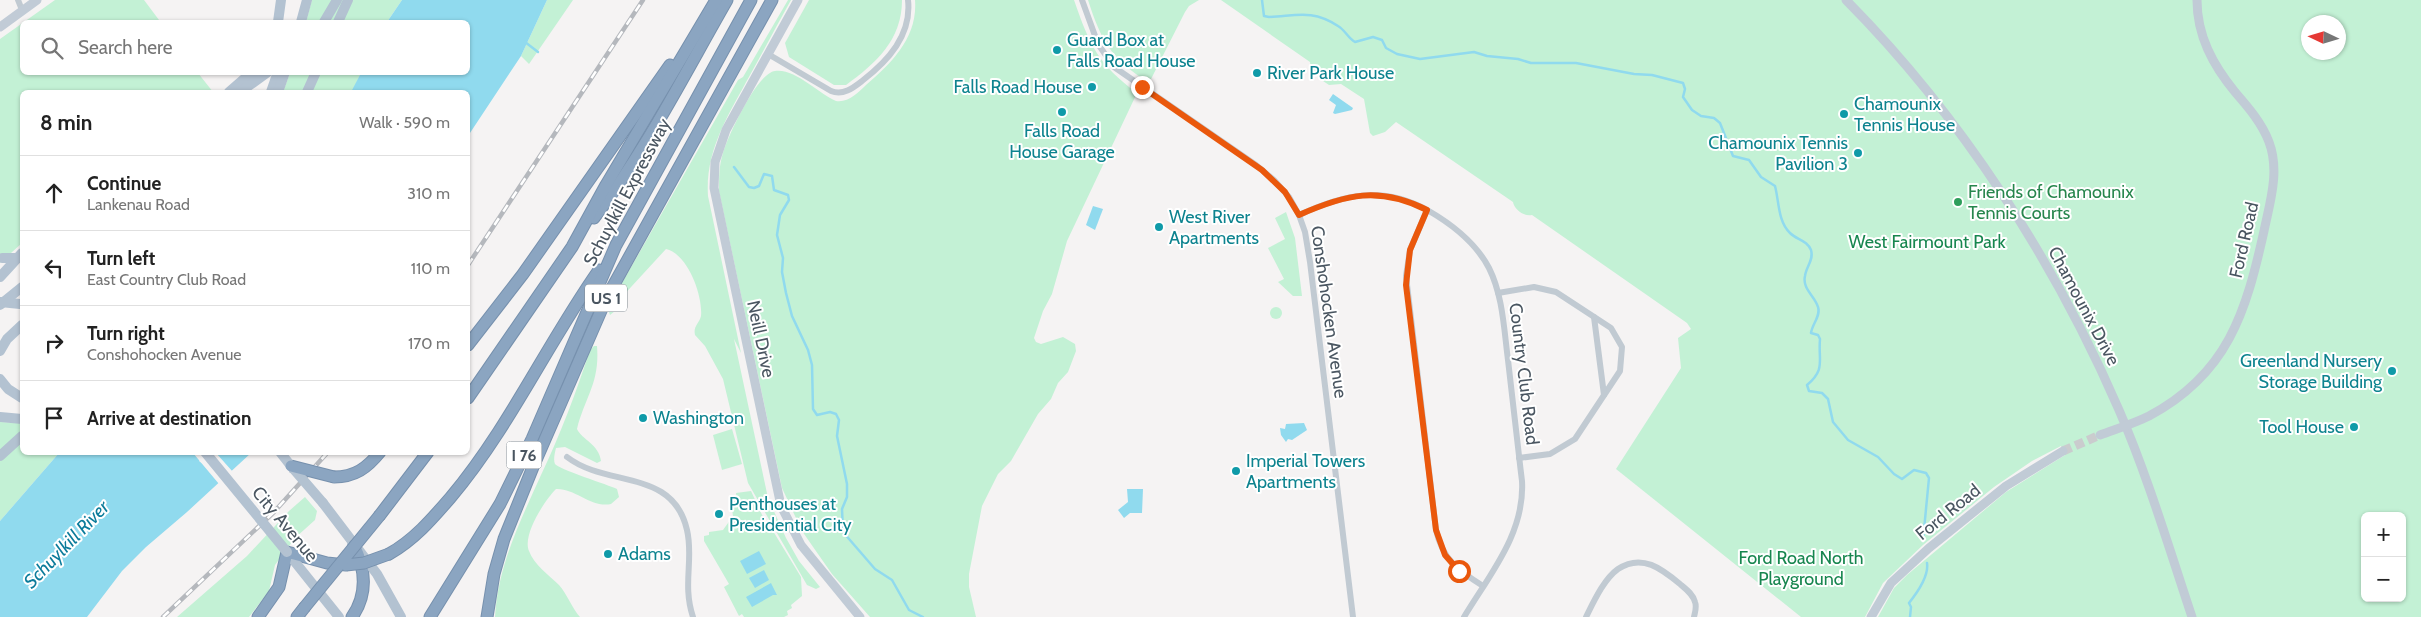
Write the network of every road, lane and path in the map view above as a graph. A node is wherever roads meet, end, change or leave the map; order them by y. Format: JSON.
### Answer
{"nodes":[{"id":1,"x":18,"y":0,"type":"edge"},
{"id":2,"x":37,"y":0,"type":"edge"},
{"id":3,"x":280,"y":0,"type":"edge"},
{"id":4,"x":300,"y":0,"type":"edge"},
{"id":5,"x":307,"y":0,"type":"edge"},
{"id":6,"x":337,"y":0,"type":"edge"},
{"id":7,"x":348,"y":0,"type":"edge"},
{"id":8,"x":727,"y":0,"type":"edge"},
{"id":9,"x":751,"y":0,"type":"edge"},
{"id":10,"x":772,"y":0,"type":"edge"},
{"id":11,"x":798,"y":0,"type":"edge"},
{"id":12,"x":908,"y":0,"type":"edge"},
{"id":13,"x":1082,"y":0,"type":"edge"},
{"id":14,"x":1846,"y":0,"type":"edge"},
{"id":15,"x":2197,"y":0,"type":"edge"},
{"id":16,"x":714,"y":3,"type":"edge"},
{"id":17,"x":22,"y":10,"type":"junction"},
{"id":18,"x":278,"y":20,"type":"edge"},
{"id":19,"x":299,"y":20,"type":"edge"},
{"id":20,"x":325,"y":20,"type":"edge"},
{"id":21,"x":339,"y":20,"type":"edge"},
{"id":22,"x":0,"y":27,"type":"edge"},
{"id":23,"x":768,"y":54,"type":"junction"},
{"id":24,"x":269,"y":75,"type":"edge"},
{"id":25,"x":277,"y":75,"type":"edge"},
{"id":26,"x":277,"y":75,"type":"edge"},
{"id":27,"x":315,"y":75,"type":"edge"},
{"id":28,"x":253,"y":77,"type":"edge"},
{"id":29,"x":232,"y":90,"type":"edge"},
{"id":30,"x":242,"y":90,"type":"edge"},
{"id":31,"x":247,"y":90,"type":"edge"},
{"id":32,"x":272,"y":90,"type":"edge"},
{"id":33,"x":278,"y":90,"type":"edge"},
{"id":34,"x":308,"y":90,"type":"edge"},
{"id":35,"x":1427,"y":210,"type":"junction"},
{"id":36,"x":1299,"y":215,"type":"junction"},
{"id":37,"x":616,"y":245,"type":"junction"},
{"id":38,"x":572,"y":247,"type":"junction"},
{"id":39,"x":20,"y":256,"type":"edge"},
{"id":40,"x":20,"y":257,"type":"edge"},
{"id":41,"x":0,"y":261,"type":"edge"},
{"id":42,"x":0,"y":278,"type":"edge"},
{"id":43,"x":20,"y":289,"type":"edge"},
{"id":44,"x":1498,"y":293,"type":"junction"},
{"id":45,"x":0,"y":304,"type":"edge"},
{"id":46,"x":20,"y":304,"type":"edge"},
{"id":47,"x":1594,"y":317,"type":"junction"},
{"id":48,"x":20,"y":326,"type":"edge"},
{"id":49,"x":20,"y":327,"type":"edge"},
{"id":50,"x":0,"y":339,"type":"edge"},
{"id":51,"x":470,"y":342,"type":"edge"},
{"id":52,"x":0,"y":351,"type":"edge"},
{"id":53,"x":0,"y":379,"type":"edge"},
{"id":54,"x":470,"y":395,"type":"edge"},
{"id":55,"x":1604,"y":395,"type":"junction"},
{"id":56,"x":20,"y":397,"type":"edge"},
{"id":57,"x":0,"y":417,"type":"edge"},
{"id":58,"x":20,"y":419,"type":"edge"},
{"id":59,"x":2126,"y":426,"type":"junction"},
{"id":60,"x":2100,"y":435,"type":"tunnel mouth"},
{"id":61,"x":20,"y":436,"type":"edge"},
{"id":62,"x":20,"y":437,"type":"edge"},
{"id":63,"x":0,"y":449,"type":"edge"},
{"id":64,"x":2063,"y":451,"type":"tunnel mouth"},
{"id":65,"x":207,"y":455,"type":"edge"},
{"id":66,"x":283,"y":455,"type":"edge"},
{"id":67,"x":377,"y":455,"type":"edge"},
{"id":68,"x":426,"y":455,"type":"edge"},
{"id":69,"x":0,"y":456,"type":"edge"},
{"id":70,"x":567,"y":458,"type":"dead end"},
{"id":71,"x":1520,"y":458,"type":"junction"},
{"id":72,"x":292,"y":466,"type":"junction"},
{"id":73,"x":354,"y":545,"type":"junction"},
{"id":74,"x":287,"y":552,"type":"junction"},
{"id":75,"x":1482,"y":586,"type":"junction"},
{"id":76,"x":300,"y":613,"type":"edge"},
{"id":77,"x":433,"y":613,"type":"edge"},
{"id":78,"x":338,"y":616,"type":"edge"},
{"id":79,"x":258,"y":617,"type":"edge"},
{"id":80,"x":352,"y":617,"type":"edge"},
{"id":81,"x":401,"y":617,"type":"edge"},
{"id":82,"x":488,"y":617,"type":"edge"},
{"id":83,"x":692,"y":617,"type":"edge"},
{"id":84,"x":860,"y":617,"type":"edge"},
{"id":85,"x":1353,"y":617,"type":"edge"},
{"id":86,"x":1464,"y":617,"type":"edge"},
{"id":87,"x":1586,"y":617,"type":"edge"},
{"id":88,"x":1694,"y":617,"type":"edge"},
{"id":89,"x":1872,"y":617,"type":"edge"},
{"id":90,"x":2192,"y":617,"type":"edge"}],
"edges":[{"from":1,"to":17,"type":"street"},
{"from":2,"to":17,"type":"main road"},
{"from":3,"to":18,"type":"main road"},
{"from":4,"to":19,"type":"main road"},
{"from":5,"to":19,"type":"main road"},
{"from":6,"to":20,"type":"main road"},
{"from":7,"to":21,"type":"main road"},
{"from":8,"to":38,"type":"highway"},
{"from":9,"to":37,"type":"highway","name":"Schuylkill Expressway","number":"I 76"},
{"from":10,"to":82,"type":"highway","number":"US 1"},
{"from":11,"to":23,"type":"main road","name":"Neill Drive"},
{"from":12,"to":23,"type":"street"},
{"from":13,"to":36,"type":"street","name":"Conshohocken Avenue"},
{"from":14,"to":59,"type":"main road","name":"Chamounix Drive"},
{"from":15,"to":59,"type":"main road","name":"Ford Road"},
{"from":16,"to":38,"type":"highway","name":"Schuylkill Expressway"},
{"from":16,"to":51,"type":"highway"},
{"from":17,"to":22,"type":"main road"},
{"from":23,"to":84,"type":"main road","name":"Neill Drive"},
{"from":24,"to":28,"type":"main road"},
{"from":25,"to":32,"type":"main road"},
{"from":26,"to":33,"type":"main road"},
{"from":27,"to":34,"type":"main road"},
{"from":28,"to":29,"type":"main road"},
{"from":28,"to":30,"type":"main road"},
{"from":28,"to":31,"type":"main road"},
{"from":35,"to":36,"type":"street","name":"Country Club Road"},
{"from":35,"to":44,"type":"street","name":"Country Club Road"},
{"from":35,"to":75,"type":"street"},
{"from":36,"to":85,"type":"street","name":"Conshohocken Avenue"},
{"from":37,"to":74,"type":"highway","bridge":true},
{"from":37,"to":77,"type":"highway","name":"Schuylkill Expressway","number":"I 76"},
{"from":38,"to":54,"type":"highway","name":"Schuylkill Expressway"},
{"from":39,"to":41,"type":"main road","bridge":true},
{"from":40,"to":42,"type":"main road"},
{"from":43,"to":45,"type":"main road"},
{"from":44,"to":47,"type":"street"},
{"from":44,"to":71,"type":"street","name":"Country Club Road"},
{"from":45,"to":46,"type":"main road","bridge":true},
{"from":47,"to":55,"type":"street"},
{"from":47,"to":55,"type":"street"},
{"from":48,"to":50,"type":"main road"},
{"from":49,"to":52,"type":"main road"},
{"from":53,"to":56,"type":"main road"},
{"from":55,"to":71,"type":"street"},
{"from":57,"to":58,"type":"main road"},
{"from":59,"to":60,"type":"main road","name":"Ford Road"},
{"from":59,"to":90,"type":"main road","name":"Chamounix Drive"},
{"from":61,"to":63,"type":"main road"},
{"from":62,"to":69,"type":"main road"},
{"from":64,"to":89,"type":"main road","name":"Ford Road"},
{"from":65,"to":74,"type":"main road","name":"City Avenue","bridge":true},
{"from":66,"to":72,"type":"main road"},
{"from":67,"to":72,"type":"highway","bridge":true},
{"from":68,"to":76,"type":"highway","bridge":true},
{"from":70,"to":83,"type":"street"},
{"from":71,"to":75,"type":"street","name":"Country Club Road"},
{"from":72,"to":73,"type":"main road","bridge":true},
{"from":73,"to":80,"type":"highway"},
{"from":73,"to":81,"type":"main road"},
{"from":74,"to":78,"type":"main road","name":"City Avenue"},
{"from":74,"to":79,"type":"highway"},
{"from":75,"to":86,"type":"street","name":"Country Club Road"},
{"from":87,"to":88,"type":"street"}]}
